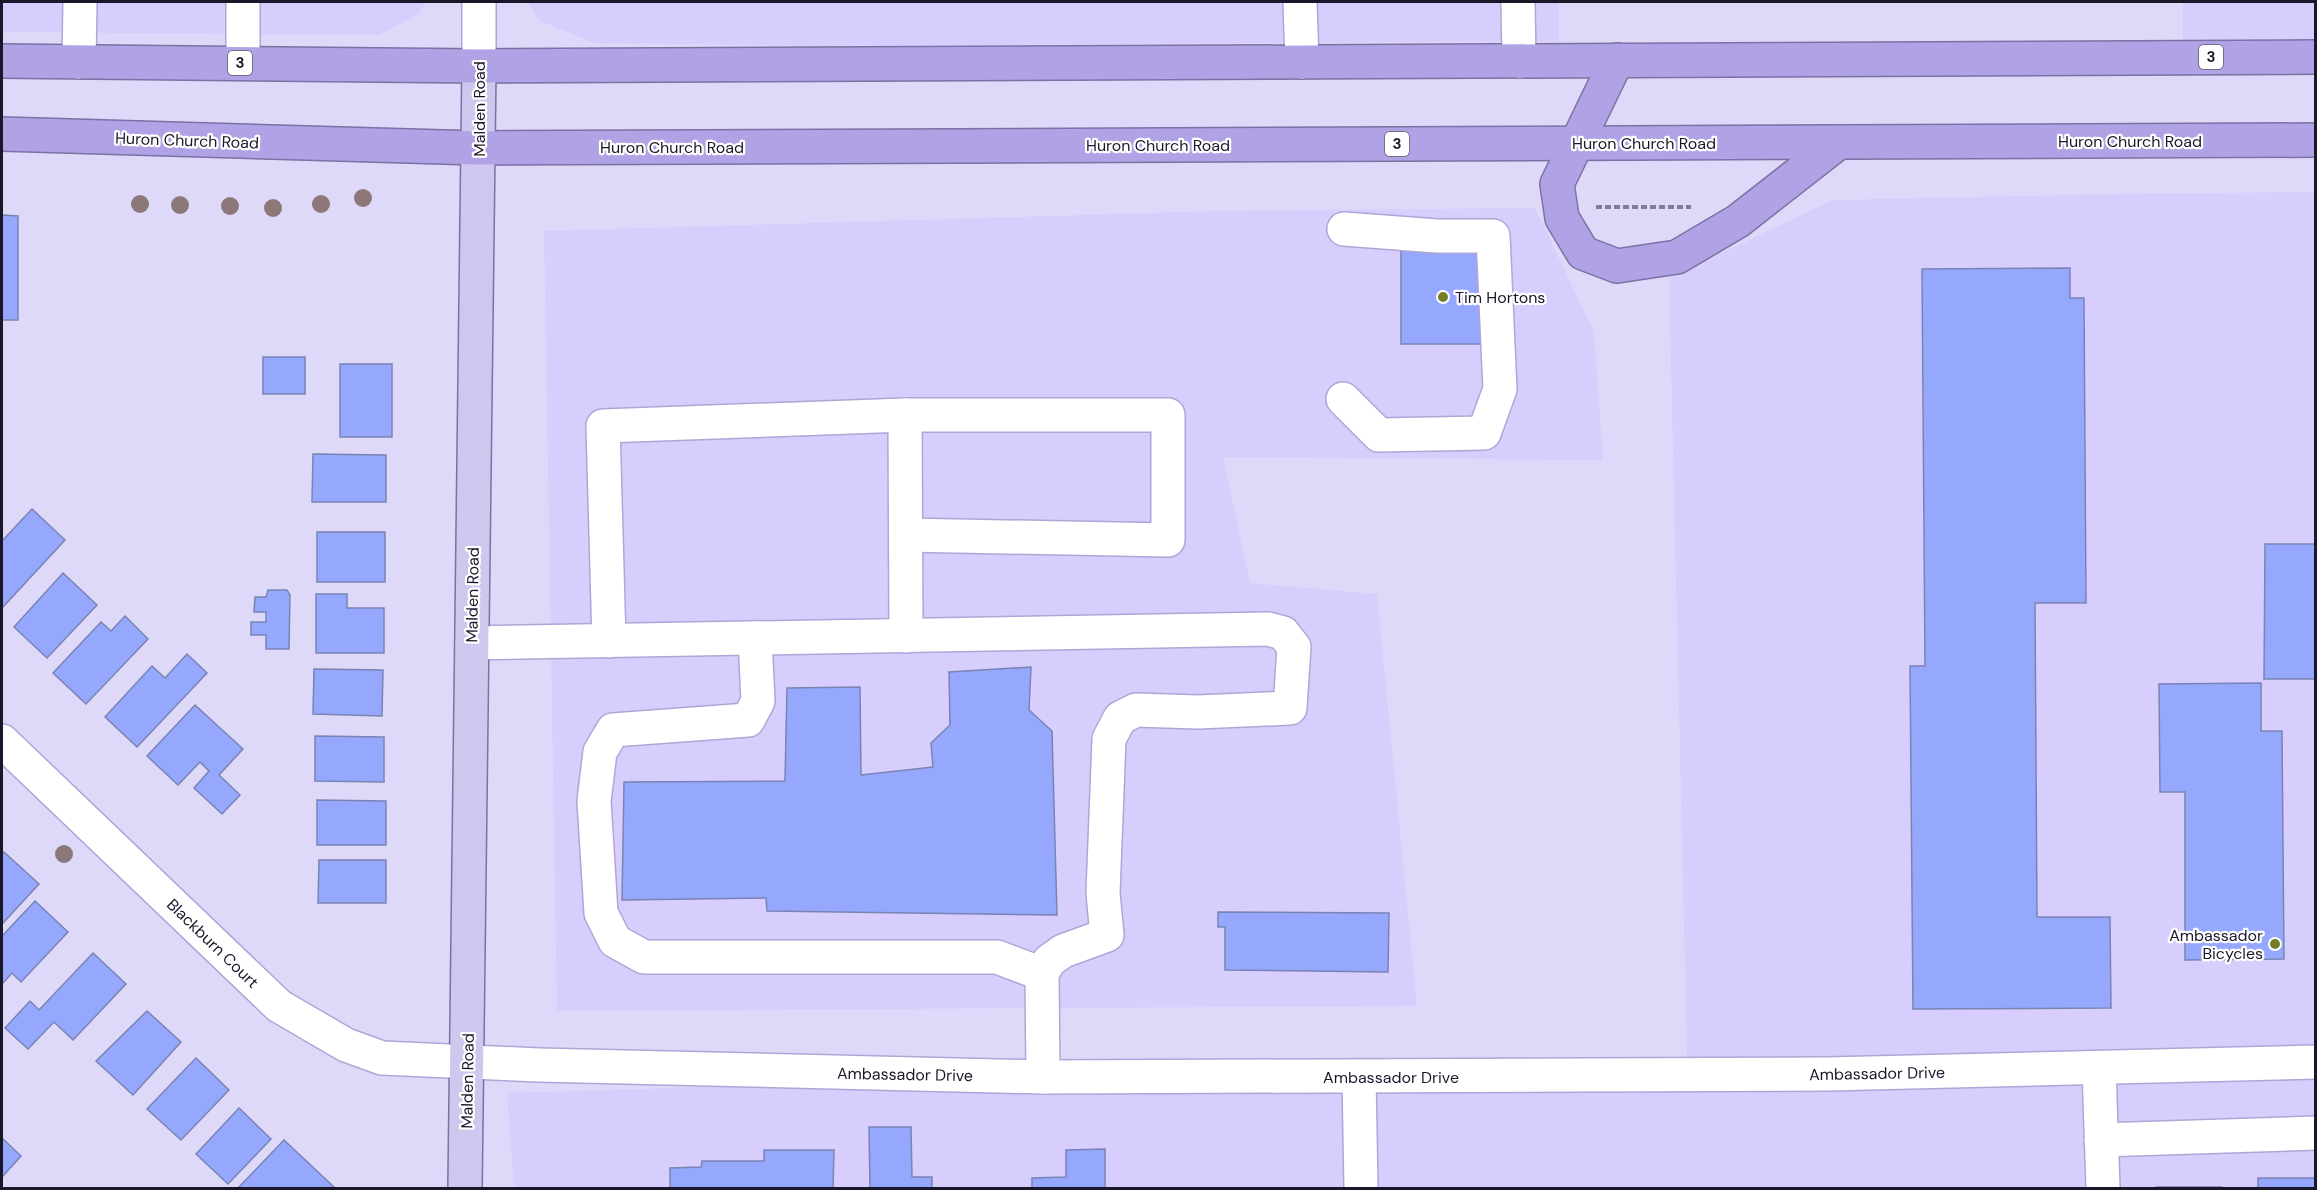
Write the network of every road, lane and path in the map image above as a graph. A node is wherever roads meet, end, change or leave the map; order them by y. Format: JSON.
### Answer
{"nodes":[{"id":1,"x":80,"y":2,"type":"edge"},
{"id":2,"x":243,"y":2,"type":"edge"},
{"id":3,"x":479,"y":2,"type":"edge"},
{"id":4,"x":1300,"y":2,"type":"edge"},
{"id":5,"x":1518,"y":2,"type":"edge"},
{"id":6,"x":2316,"y":57,"type":"edge"},
{"id":7,"x":1617,"y":60,"type":"junction"},
{"id":8,"x":2,"y":61,"type":"edge"},
{"id":9,"x":1519,"y":61,"type":"junction"},
{"id":10,"x":79,"y":62,"type":"junction"},
{"id":11,"x":1302,"y":62,"type":"junction"},
{"id":12,"x":243,"y":63,"type":"junction"},
{"id":13,"x":479,"y":66,"type":"junction"},
{"id":14,"x":2,"y":134,"type":"edge"},
{"id":15,"x":2316,"y":140,"type":"edge"},
{"id":16,"x":1839,"y":142,"type":"junction"},
{"id":17,"x":1576,"y":144,"type":"junction"},
{"id":18,"x":478,"y":148,"type":"junction"},
{"id":19,"x":1592,"y":207,"type":"dead end"},
{"id":20,"x":1692,"y":207,"type":"dead end"},
{"id":21,"x":1344,"y":229,"type":"dead end"},
{"id":22,"x":1343,"y":399,"type":"dead end"},
{"id":23,"x":905,"y":415,"type":"junction"},
{"id":24,"x":906,"y":535,"type":"junction"},
{"id":25,"x":906,"y":636,"type":"junction"},
{"id":26,"x":755,"y":638,"type":"junction"},
{"id":27,"x":609,"y":641,"type":"junction"},
{"id":28,"x":472,"y":643,"type":"junction"},
{"id":29,"x":2,"y":741,"type":"edge"},
{"id":30,"x":1042,"y":974,"type":"junction"},
{"id":31,"x":2316,"y":1062,"type":"edge"},
{"id":32,"x":467,"y":1063,"type":"junction"},
{"id":33,"x":2099,"y":1068,"type":"junction"},
{"id":34,"x":1043,"y":1077,"type":"junction"},
{"id":35,"x":1359,"y":1077,"type":"junction"},
{"id":36,"x":2316,"y":1132,"type":"edge"},
{"id":37,"x":2101,"y":1140,"type":"junction"},
{"id":38,"x":465,"y":1188,"type":"edge"},
{"id":39,"x":1361,"y":1188,"type":"edge"},
{"id":40,"x":2103,"y":1188,"type":"edge"}],
"edges":[{"from":1,"to":10,"type":"street"},
{"from":2,"to":12,"type":"street"},
{"from":3,"to":13,"type":"street","name":"Malden Road"},
{"from":4,"to":11,"type":"street"},
{"from":5,"to":9,"type":"street"},
{"from":6,"to":7,"type":"highway","number":"3"},
{"from":7,"to":9,"type":"highway","number":"3"},
{"from":7,"to":17,"type":"highway"},
{"from":8,"to":10,"type":"highway","number":"3"},
{"from":9,"to":11,"type":"highway","number":"3"},
{"from":10,"to":12,"type":"highway","number":"3"},
{"from":11,"to":13,"type":"highway","number":"3"},
{"from":12,"to":13,"type":"highway","number":"3"},
{"from":13,"to":18,"type":"main road","name":"Malden Road"},
{"from":14,"to":18,"type":"highway","name":"Huron Church Road","number":"3"},
{"from":15,"to":16,"type":"highway","name":"Huron Church Road","number":"3"},
{"from":16,"to":17,"type":"highway","name":"Huron Church Road","number":"3"},
{"from":16,"to":17,"type":"highway"},
{"from":17,"to":18,"type":"highway","name":"Huron Church Road","number":"3"},
{"from":18,"to":28,"type":"main road","name":"Malden Road"},
{"from":19,"to":20,"type":"path"},
{"from":21,"to":22,"type":"street"},
{"from":23,"to":24,"type":"street"},
{"from":23,"to":24,"type":"street"},
{"from":23,"to":27,"type":"street"},
{"from":24,"to":25,"type":"street"},
{"from":25,"to":26,"type":"street"},
{"from":25,"to":30,"type":"street"},
{"from":26,"to":27,"type":"street"},
{"from":26,"to":30,"type":"street"},
{"from":27,"to":28,"type":"street"},
{"from":28,"to":32,"type":"main road","name":"Malden Road"},
{"from":29,"to":32,"type":"street","name":"Blackburn Court"},
{"from":30,"to":34,"type":"street"},
{"from":31,"to":33,"type":"street","name":"Ambassador Drive"},
{"from":32,"to":34,"type":"street","name":"Ambassador Drive"},
{"from":32,"to":38,"type":"main road","name":"Malden Road"},
{"from":33,"to":35,"type":"street","name":"Ambassador Drive"},
{"from":33,"to":37,"type":"street"},
{"from":34,"to":35,"type":"street","name":"Ambassador Drive"},
{"from":35,"to":39,"type":"street"},
{"from":36,"to":37,"type":"street"},
{"from":37,"to":40,"type":"street"}]}
